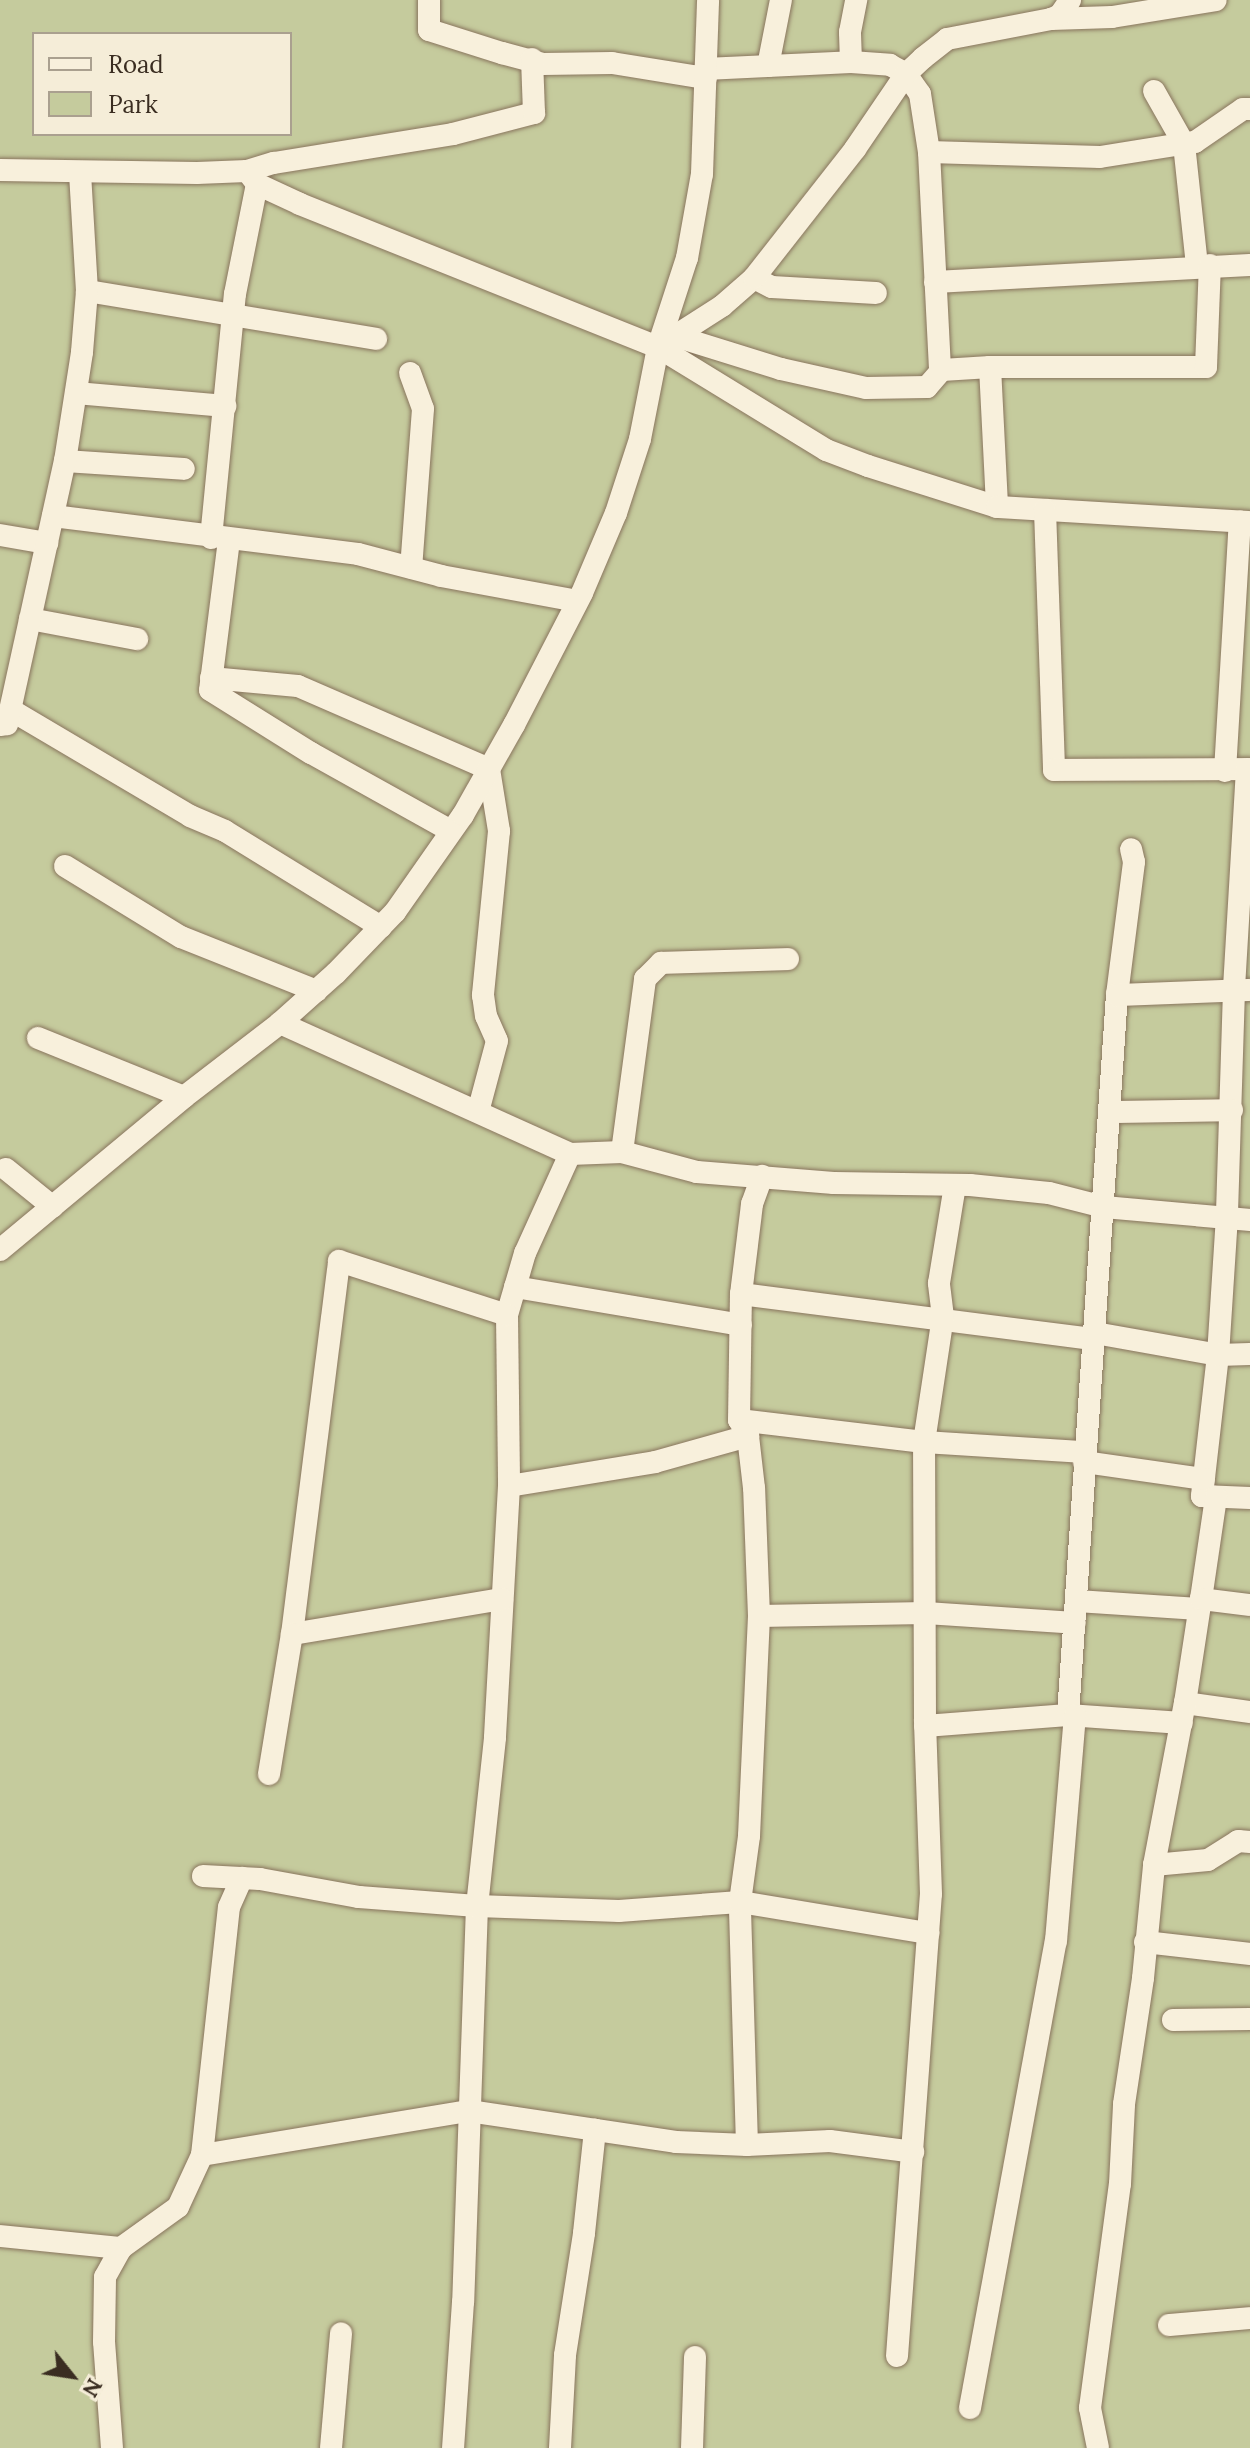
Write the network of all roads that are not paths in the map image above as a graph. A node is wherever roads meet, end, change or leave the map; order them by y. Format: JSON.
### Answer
{"nodes":[{"id":1,"x":429,"y":0,"type":"edge"},
{"id":2,"x":708,"y":0,"type":"edge"},
{"id":3,"x":781,"y":0,"type":"edge"},
{"id":4,"x":856,"y":0,"type":"edge"},
{"id":5,"x":1070,"y":0,"type":"edge"},
{"id":6,"x":1216,"y":0,"type":"edge"},
{"id":7,"x":1051,"y":19,"type":"junction"},
{"id":8,"x":532,"y":59,"type":"junction"},
{"id":9,"x":851,"y":62,"type":"junction"},
{"id":10,"x":768,"y":66,"type":"junction"},
{"id":11,"x":705,"y":73,"type":"junction"},
{"id":12,"x":906,"y":74,"type":"junction"},
{"id":13,"x":1154,"y":91,"type":"dead end"},
{"id":14,"x":1250,"y":109,"type":"edge"},
{"id":15,"x":1184,"y":144,"type":"junction"},
{"id":16,"x":929,"y":152,"type":"junction"},
{"id":17,"x":0,"y":170,"type":"edge"},
{"id":18,"x":80,"y":172,"type":"junction"},
{"id":19,"x":252,"y":177,"type":"junction"},
{"id":20,"x":1250,"y":265,"type":"edge"},
{"id":21,"x":1204,"y":266,"type":"junction"},
{"id":22,"x":754,"y":278,"type":"junction"},
{"id":23,"x":935,"y":282,"type":"junction"},
{"id":24,"x":87,"y":291,"type":"junction"},
{"id":25,"x":876,"y":293,"type":"dead end"},
{"id":26,"x":233,"y":315,"type":"junction"},
{"id":27,"x":376,"y":339,"type":"dead end"},
{"id":28,"x":667,"y":341,"type":"junction"},
{"id":29,"x":990,"y":367,"type":"junction"},
{"id":30,"x":942,"y":370,"type":"junction"},
{"id":31,"x":410,"y":373,"type":"dead end"},
{"id":32,"x":76,"y":393,"type":"junction"},
{"id":33,"x":225,"y":406,"type":"junction"},
{"id":34,"x":65,"y":461,"type":"junction"},
{"id":35,"x":184,"y":469,"type":"dead end"},
{"id":36,"x":997,"y":507,"type":"junction"},
{"id":37,"x":1045,"y":510,"type":"junction"},
{"id":38,"x":53,"y":516,"type":"junction"},
{"id":39,"x":1245,"y":522,"type":"edge"},
{"id":40,"x":0,"y":535,"type":"edge"},
{"id":41,"x":220,"y":539,"type":"junction"},
{"id":42,"x":47,"y":543,"type":"junction"},
{"id":43,"x":411,"y":568,"type":"junction"},
{"id":44,"x":577,"y":601,"type":"junction"},
{"id":45,"x":30,"y":619,"type":"junction"},
{"id":46,"x":137,"y":639,"type":"dead end"},
{"id":47,"x":1242,"y":641,"type":"edge"},
{"id":48,"x":211,"y":678,"type":"junction"},
{"id":49,"x":5,"y":717,"type":"edge"},
{"id":50,"x":489,"y":769,"type":"junction"},
{"id":51,"x":1240,"y":770,"type":"edge"},
{"id":52,"x":451,"y":831,"type":"junction"},
{"id":53,"x":1131,"y":849,"type":"dead end"},
{"id":54,"x":65,"y":866,"type":"dead end"},
{"id":55,"x":1246,"y":882,"type":"edge"},
{"id":56,"x":381,"y":927,"type":"junction"},
{"id":57,"x":788,"y":959,"type":"dead end"},
{"id":58,"x":1242,"y":990,"type":"edge"},
{"id":59,"x":317,"y":991,"type":"junction"},
{"id":60,"x":1117,"y":995,"type":"junction"},
{"id":61,"x":280,"y":1023,"type":"junction"},
{"id":62,"x":38,"y":1038,"type":"dead end"},
{"id":63,"x":184,"y":1097,"type":"junction"},
{"id":64,"x":1238,"y":1102,"type":"edge"},
{"id":65,"x":478,"y":1112,"type":"junction"},
{"id":66,"x":1111,"y":1112,"type":"junction"},
{"id":67,"x":622,"y":1152,"type":"junction"},
{"id":68,"x":570,"y":1154,"type":"junction"},
{"id":69,"x":6,"y":1169,"type":"dead end"},
{"id":70,"x":762,"y":1176,"type":"junction"},
{"id":71,"x":955,"y":1185,"type":"junction"},
{"id":72,"x":53,"y":1207,"type":"junction"},
{"id":73,"x":1104,"y":1207,"type":"junction"},
{"id":74,"x":1227,"y":1216,"type":"junction"},
{"id":75,"x":1250,"y":1220,"type":"edge"},
{"id":76,"x":0,"y":1250,"type":"edge"},
{"id":77,"x":515,"y":1287,"type":"junction"},
{"id":78,"x":741,"y":1294,"type":"junction"},
{"id":79,"x":507,"y":1315,"type":"junction"},
{"id":80,"x":943,"y":1317,"type":"junction"},
{"id":81,"x":741,"y":1325,"type":"junction"},
{"id":82,"x":1095,"y":1336,"type":"junction"},
{"id":83,"x":1250,"y":1354,"type":"edge"},
{"id":84,"x":1218,"y":1355,"type":"junction"},
{"id":85,"x":743,"y":1428,"type":"junction"},
{"id":86,"x":924,"y":1442,"type":"junction"},
{"id":87,"x":1084,"y":1457,"type":"junction"},
{"id":88,"x":509,"y":1486,"type":"junction"},
{"id":89,"x":1210,"y":1488,"type":"junction"},
{"id":90,"x":1250,"y":1498,"type":"edge"},
{"id":91,"x":502,"y":1599,"type":"junction"},
{"id":92,"x":1200,"y":1604,"type":"junction"},
{"id":93,"x":1250,"y":1605,"type":"edge"},
{"id":94,"x":1076,"y":1612,"type":"junction"},
{"id":95,"x":926,"y":1613,"type":"junction"},
{"id":96,"x":759,"y":1616,"type":"junction"},
{"id":97,"x":292,"y":1634,"type":"junction"},
{"id":98,"x":1250,"y":1712,"type":"edge"},
{"id":99,"x":1184,"y":1713,"type":"junction"},
{"id":100,"x":1071,"y":1716,"type":"junction"},
{"id":101,"x":925,"y":1726,"type":"junction"},
{"id":102,"x":269,"y":1774,"type":"dead end"},
{"id":103,"x":1250,"y":1842,"type":"edge"},
{"id":104,"x":1154,"y":1865,"type":"junction"},
{"id":105,"x":203,"y":1876,"type":"dead end"},
{"id":106,"x":242,"y":1878,"type":"junction"},
{"id":107,"x":740,"y":1902,"type":"junction"},
{"id":108,"x":477,"y":1906,"type":"junction"},
{"id":109,"x":928,"y":1933,"type":"junction"},
{"id":110,"x":1145,"y":1942,"type":"junction"},
{"id":111,"x":1250,"y":1954,"type":"edge"},
{"id":112,"x":1250,"y":2019,"type":"edge"},
{"id":113,"x":1173,"y":2020,"type":"dead end"},
{"id":114,"x":469,"y":2111,"type":"junction"},
{"id":115,"x":595,"y":2130,"type":"junction"},
{"id":116,"x":747,"y":2145,"type":"junction"},
{"id":117,"x":913,"y":2152,"type":"junction"},
{"id":118,"x":202,"y":2155,"type":"junction"},
{"id":119,"x":0,"y":2236,"type":"edge"},
{"id":120,"x":121,"y":2248,"type":"junction"},
{"id":121,"x":1250,"y":2318,"type":"edge"},
{"id":122,"x":1169,"y":2325,"type":"dead end"},
{"id":123,"x":341,"y":2333,"type":"dead end"},
{"id":124,"x":897,"y":2356,"type":"dead end"},
{"id":125,"x":695,"y":2357,"type":"dead end"},
{"id":126,"x":970,"y":2408,"type":"dead end"},
{"id":127,"x":112,"y":2448,"type":"edge"},
{"id":128,"x":331,"y":2448,"type":"edge"},
{"id":129,"x":453,"y":2448,"type":"edge"},
{"id":130,"x":560,"y":2448,"type":"edge"},
{"id":131,"x":692,"y":2448,"type":"edge"},
{"id":132,"x":1098,"y":2448,"type":"edge"}],
"edges":[{"from":1,"to":8,"type":"street"},
{"from":2,"to":11,"type":"street"},
{"from":3,"to":10,"type":"street"},
{"from":4,"to":9,"type":"street"},
{"from":5,"to":7,"type":"street"},
{"from":6,"to":7,"type":"street"},
{"from":7,"to":12,"type":"street"},
{"from":8,"to":11,"type":"street"},
{"from":8,"to":19,"type":"street"},
{"from":9,"to":10,"type":"street"},
{"from":9,"to":12,"type":"street"},
{"from":10,"to":11,"type":"street"},
{"from":11,"to":28,"type":"street"},
{"from":12,"to":16,"type":"street"},
{"from":12,"to":22,"type":"street"},
{"from":13,"to":15,"type":"street"},
{"from":14,"to":15,"type":"street"},
{"from":15,"to":16,"type":"street"},
{"from":15,"to":21,"type":"street"},
{"from":16,"to":23,"type":"street"},
{"from":17,"to":18,"type":"street"},
{"from":18,"to":19,"type":"street"},
{"from":18,"to":24,"type":"street"},
{"from":19,"to":26,"type":"street"},
{"from":19,"to":28,"type":"street"},
{"from":20,"to":21,"type":"street"},
{"from":21,"to":23,"type":"street"},
{"from":21,"to":29,"type":"street"},
{"from":22,"to":25,"type":"street"},
{"from":22,"to":28,"type":"street"},
{"from":23,"to":30,"type":"street"},
{"from":24,"to":26,"type":"street"},
{"from":24,"to":32,"type":"street"},
{"from":26,"to":27,"type":"street"},
{"from":26,"to":33,"type":"street"},
{"from":28,"to":30,"type":"street"},
{"from":28,"to":36,"type":"street"},
{"from":28,"to":44,"type":"street"},
{"from":29,"to":30,"type":"street"},
{"from":29,"to":36,"type":"street"},
{"from":31,"to":43,"type":"street"},
{"from":32,"to":33,"type":"street"},
{"from":32,"to":34,"type":"street"},
{"from":33,"to":41,"type":"street"},
{"from":34,"to":35,"type":"street"},
{"from":34,"to":38,"type":"street"},
{"from":36,"to":37,"type":"street"},
{"from":37,"to":39,"type":"street"},
{"from":37,"to":51,"type":"street"},
{"from":38,"to":41,"type":"street"},
{"from":38,"to":42,"type":"street"},
{"from":39,"to":47,"type":"street"},
{"from":40,"to":42,"type":"street"},
{"from":41,"to":43,"type":"street"},
{"from":41,"to":48,"type":"street"},
{"from":42,"to":45,"type":"street"},
{"from":43,"to":44,"type":"street"},
{"from":44,"to":50,"type":"street"},
{"from":45,"to":46,"type":"street"},
{"from":45,"to":49,"type":"street"},
{"from":47,"to":51,"type":"street"},
{"from":48,"to":50,"type":"street"},
{"from":48,"to":52,"type":"street"},
{"from":49,"to":56,"type":"street"},
{"from":50,"to":52,"type":"street"},
{"from":50,"to":65,"type":"street"},
{"from":51,"to":55,"type":"street"},
{"from":52,"to":56,"type":"street"},
{"from":53,"to":60,"type":"street"},
{"from":54,"to":59,"type":"street"},
{"from":55,"to":58,"type":"street"},
{"from":56,"to":59,"type":"street"},
{"from":57,"to":67,"type":"street"},
{"from":58,"to":60,"type":"street"},
{"from":58,"to":64,"type":"street"},
{"from":59,"to":61,"type":"street"},
{"from":60,"to":66,"type":"street"},
{"from":61,"to":63,"type":"street"},
{"from":61,"to":65,"type":"street"},
{"from":62,"to":63,"type":"street"},
{"from":63,"to":72,"type":"street"},
{"from":64,"to":66,"type":"street"},
{"from":64,"to":74,"type":"street"},
{"from":65,"to":68,"type":"street"},
{"from":66,"to":73,"type":"street"},
{"from":67,"to":68,"type":"street"},
{"from":67,"to":70,"type":"street"},
{"from":68,"to":77,"type":"street"},
{"from":69,"to":72,"type":"street"},
{"from":70,"to":71,"type":"street"},
{"from":70,"to":78,"type":"street"},
{"from":71,"to":73,"type":"street"},
{"from":71,"to":80,"type":"street"},
{"from":72,"to":76,"type":"street"},
{"from":73,"to":74,"type":"street"},
{"from":73,"to":82,"type":"street"},
{"from":74,"to":75,"type":"street"},
{"from":74,"to":84,"type":"street"},
{"from":77,"to":79,"type":"street"},
{"from":77,"to":81,"type":"street"},
{"from":78,"to":80,"type":"street"},
{"from":78,"to":81,"type":"street"},
{"from":79,"to":88,"type":"street"},
{"from":79,"to":97,"type":"street"},
{"from":80,"to":82,"type":"street"},
{"from":80,"to":86,"type":"street"},
{"from":81,"to":85,"type":"street"},
{"from":82,"to":84,"type":"street"},
{"from":82,"to":87,"type":"street"},
{"from":83,"to":84,"type":"street"},
{"from":84,"to":89,"type":"street"},
{"from":85,"to":86,"type":"street"},
{"from":85,"to":88,"type":"street"},
{"from":85,"to":96,"type":"street"},
{"from":86,"to":87,"type":"street"},
{"from":86,"to":95,"type":"street"},
{"from":87,"to":89,"type":"street"},
{"from":87,"to":94,"type":"street"},
{"from":88,"to":91,"type":"street"},
{"from":89,"to":90,"type":"street"},
{"from":89,"to":92,"type":"street"},
{"from":91,"to":97,"type":"street"},
{"from":91,"to":108,"type":"street"},
{"from":92,"to":93,"type":"street"},
{"from":92,"to":94,"type":"street"},
{"from":92,"to":99,"type":"street"},
{"from":94,"to":95,"type":"street"},
{"from":94,"to":100,"type":"street"},
{"from":95,"to":96,"type":"street"},
{"from":95,"to":101,"type":"street"},
{"from":96,"to":107,"type":"street"},
{"from":97,"to":102,"type":"street"},
{"from":98,"to":99,"type":"street"},
{"from":99,"to":100,"type":"street"},
{"from":99,"to":104,"type":"street"},
{"from":100,"to":101,"type":"street"},
{"from":100,"to":126,"type":"street"},
{"from":101,"to":109,"type":"street"},
{"from":103,"to":104,"type":"street"},
{"from":104,"to":110,"type":"street"},
{"from":105,"to":106,"type":"street"},
{"from":106,"to":108,"type":"street"},
{"from":106,"to":118,"type":"street"},
{"from":107,"to":108,"type":"street"},
{"from":107,"to":109,"type":"street"},
{"from":107,"to":116,"type":"street"},
{"from":108,"to":114,"type":"street"},
{"from":109,"to":117,"type":"street"},
{"from":110,"to":111,"type":"street"},
{"from":110,"to":132,"type":"street"},
{"from":112,"to":113,"type":"street"},
{"from":114,"to":115,"type":"street"},
{"from":114,"to":118,"type":"street"},
{"from":114,"to":129,"type":"street"},
{"from":115,"to":116,"type":"street"},
{"from":115,"to":130,"type":"street"},
{"from":116,"to":117,"type":"street"},
{"from":117,"to":124,"type":"street"},
{"from":118,"to":120,"type":"street"},
{"from":119,"to":120,"type":"street"},
{"from":120,"to":127,"type":"street"},
{"from":121,"to":122,"type":"street"},
{"from":123,"to":128,"type":"street"},
{"from":125,"to":131,"type":"street"}]}
